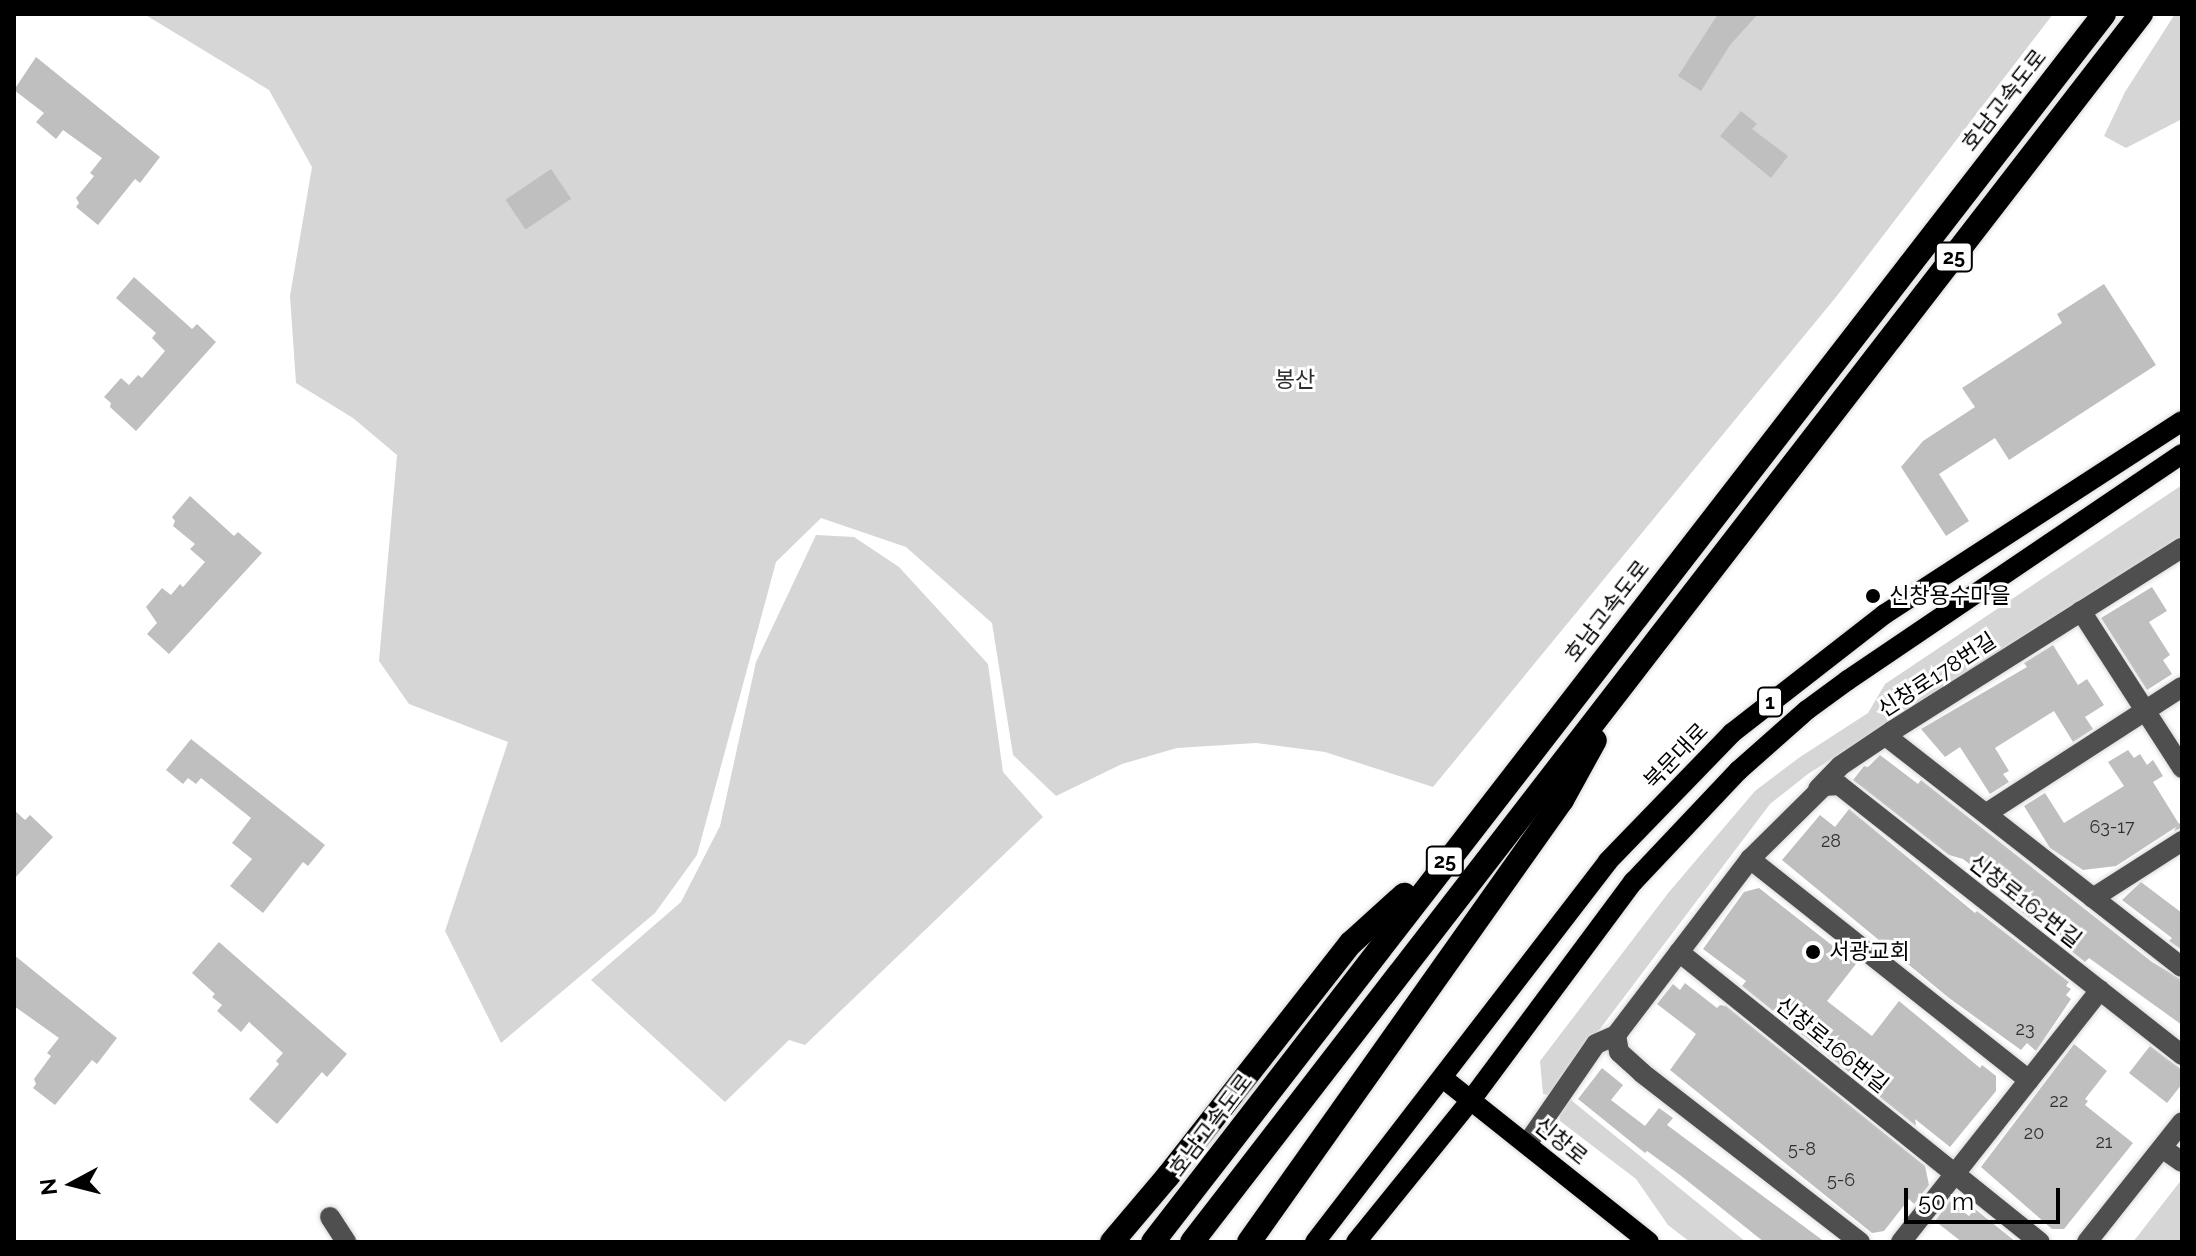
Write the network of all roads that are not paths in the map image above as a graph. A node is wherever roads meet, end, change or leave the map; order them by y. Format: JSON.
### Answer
{"nodes":[{"id":1,"x":2104,"y":14,"type":"edge"},
{"id":2,"x":2141,"y":14,"type":"edge"},
{"id":3,"x":2182,"y":421,"type":"edge"},
{"id":4,"x":2182,"y":454,"type":"edge"},
{"id":5,"x":2182,"y":548,"type":"edge"},
{"id":6,"x":2081,"y":611,"type":"junction"},
{"id":7,"x":1628,"y":679,"type":"junction"},
{"id":8,"x":2182,"y":687,"type":"edge"},
{"id":9,"x":2146,"y":710,"type":"junction"},
{"id":10,"x":1886,"y":736,"type":"junction"},
{"id":11,"x":2182,"y":768,"type":"edge"},
{"id":12,"x":1840,"y":776,"type":"junction"},
{"id":13,"x":1987,"y":813,"type":"junction"},
{"id":14,"x":2182,"y":841,"type":"edge"},
{"id":15,"x":1453,"y":850,"type":"junction"},
{"id":16,"x":1750,"y":859,"type":"junction"},
{"id":17,"x":2093,"y":898,"type":"junction"},
{"id":18,"x":1679,"y":952,"type":"junction"},
{"id":19,"x":2182,"y":967,"type":"edge"},
{"id":20,"x":2100,"y":990,"type":"junction"},
{"id":21,"x":1616,"y":1035,"type":"junction"},
{"id":22,"x":2182,"y":1055,"type":"edge"},
{"id":23,"x":1444,"y":1079,"type":"junction"},
{"id":24,"x":2029,"y":1080,"type":"junction"},
{"id":25,"x":1471,"y":1100,"type":"junction"},
{"id":26,"x":2182,"y":1122,"type":"edge"},
{"id":27,"x":1527,"y":1144,"type":"junction"},
{"id":28,"x":2162,"y":1148,"type":"junction"},
{"id":29,"x":2182,"y":1162,"type":"edge"},
{"id":30,"x":1954,"y":1175,"type":"junction"},
{"id":31,"x":330,"y":1217,"type":"dead end"},
{"id":32,"x":346,"y":1242,"type":"edge"},
{"id":33,"x":1112,"y":1242,"type":"edge"},
{"id":34,"x":1153,"y":1242,"type":"edge"},
{"id":35,"x":1192,"y":1242,"type":"edge"},
{"id":36,"x":1249,"y":1242,"type":"edge"},
{"id":37,"x":1315,"y":1242,"type":"edge"},
{"id":38,"x":1356,"y":1242,"type":"edge"},
{"id":39,"x":1649,"y":1242,"type":"edge"},
{"id":40,"x":1860,"y":1242,"type":"edge"},
{"id":41,"x":1901,"y":1242,"type":"edge"},
{"id":42,"x":2040,"y":1242,"type":"edge"},
{"id":43,"x":2087,"y":1242,"type":"edge"}],
"edges":[{"from":1,"to":15,"type":"highway","name":"호남고속도로","number":"25"},
{"from":2,"to":7,"type":"highway","number":"25"},
{"from":3,"to":23,"type":"main road","name":"북문대로","number":"1"},
{"from":4,"to":25,"type":"main road","number":"1"},
{"from":5,"to":6,"type":"street","name":"신창로178번길"},
{"from":6,"to":9,"type":"street"},
{"from":6,"to":10,"type":"street","name":"신창로178번길"},
{"from":7,"to":35,"type":"highway","number":"25"},
{"from":7,"to":36,"type":"highway"},
{"from":8,"to":9,"type":"street"},
{"from":9,"to":11,"type":"street"},
{"from":9,"to":13,"type":"street"},
{"from":10,"to":12,"type":"street","name":"신창로178번길"},
{"from":10,"to":13,"type":"street"},
{"from":12,"to":16,"type":"street","name":"신창로178번길"},
{"from":12,"to":20,"type":"street","name":"신창로162번길"},
{"from":13,"to":17,"type":"street"},
{"from":14,"to":17,"type":"street"},
{"from":15,"to":33,"type":"highway"},
{"from":15,"to":34,"type":"highway","name":"호남고속도로","number":"25"},
{"from":16,"to":18,"type":"street","name":"신창로178번길"},
{"from":16,"to":24,"type":"street"},
{"from":17,"to":19,"type":"street"},
{"from":18,"to":21,"type":"street","name":"신창로178번길"},
{"from":18,"to":30,"type":"street","name":"신창로166번길"},
{"from":20,"to":22,"type":"street","name":"신창로162번길"},
{"from":20,"to":24,"type":"street"},
{"from":21,"to":27,"type":"street","name":"신창로178번길"},
{"from":21,"to":40,"type":"street"},
{"from":23,"to":25,"type":"main road","name":"신창로"},
{"from":23,"to":37,"type":"main road","name":"북문대로","number":"1"},
{"from":24,"to":30,"type":"street"},
{"from":25,"to":27,"type":"main road","name":"신창로"},
{"from":25,"to":38,"type":"main road","number":"1"},
{"from":26,"to":28,"type":"street"},
{"from":27,"to":39,"type":"main road","name":"신창로"},
{"from":28,"to":29,"type":"street"},
{"from":28,"to":43,"type":"street"},
{"from":30,"to":41,"type":"street"},
{"from":30,"to":42,"type":"street","name":"신창로166번길"},
{"from":31,"to":32,"type":"street"}]}
